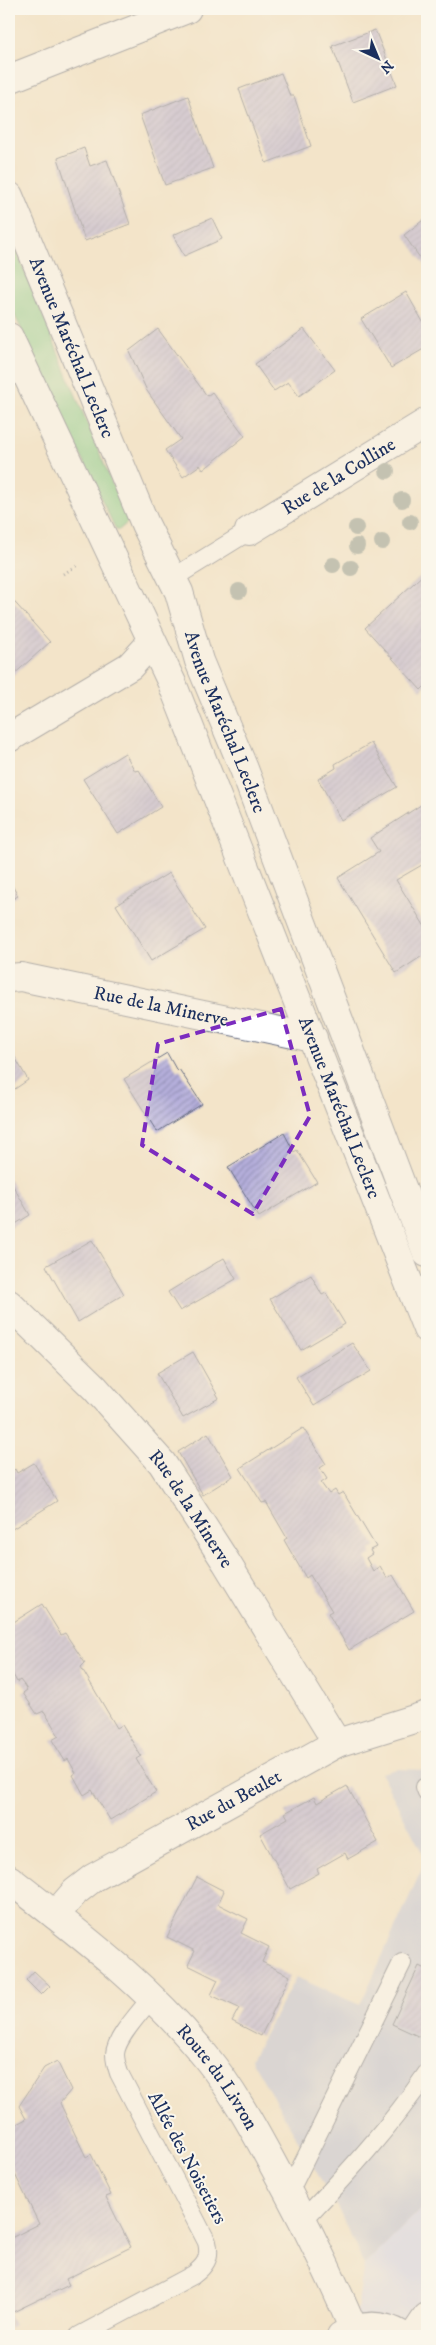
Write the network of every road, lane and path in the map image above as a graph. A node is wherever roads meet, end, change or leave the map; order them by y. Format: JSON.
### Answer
{"nodes":[{"id":1,"x":187,"y":9,"type":"edge"},
{"id":2,"x":9,"y":79,"type":"edge"},
{"id":3,"x":9,"y":196,"type":"edge"},
{"id":4,"x":9,"y":337,"type":"edge"},
{"id":5,"x":427,"y":422,"type":"edge"},
{"id":6,"x":249,"y":530,"type":"joint"},
{"id":7,"x":87,"y":560,"type":"dead end"},
{"id":8,"x":63,"y":574,"type":"dead end"},
{"id":9,"x":173,"y":578,"type":"junction"},
{"id":10,"x":152,"y":642,"type":"junction"},
{"id":11,"x":9,"y":738,"type":"edge"},
{"id":12,"x":9,"y":978,"type":"edge"},
{"id":13,"x":313,"y":1038,"type":"junction"},
{"id":14,"x":427,"y":1253,"type":"edge"},
{"id":15,"x":9,"y":1304,"type":"edge"},
{"id":16,"x":427,"y":1329,"type":"edge"},
{"id":17,"x":427,"y":1715,"type":"edge"},
{"id":18,"x":337,"y":1742,"type":"junction"},
{"id":19,"x":9,"y":1879,"type":"edge"},
{"id":20,"x":55,"y":1915,"type":"junction"},
{"id":21,"x":402,"y":1963,"type":"dead end"},
{"id":22,"x":151,"y":1998,"type":"junction"},
{"id":23,"x":427,"y":2073,"type":"edge"},
{"id":24,"x":289,"y":2192,"type":"junction"},
{"id":25,"x":303,"y":2220,"type":"junction"},
{"id":26,"x":427,"y":2317,"type":"edge"},
{"id":27,"x":347,"y":2333,"type":"edge"},
{"id":28,"x":79,"y":2336,"type":"edge"},
{"id":29,"x":403,"y":2336,"type":"edge"},
{"id":30,"x":414,"y":2336,"type":"edge"}],
"edges":[{"from":1,"to":2,"type":"street"},
{"from":3,"to":9,"type":"street","name":"Avenue Maréchal Leclerc"},
{"from":4,"to":10,"type":"street","name":"Avenue Maréchal Leclerc"},
{"from":5,"to":6,"type":"street","name":"Rue de la Colline"},
{"from":6,"to":9,"type":"lane"},
{"from":7,"to":8,"type":"path"},
{"from":9,"to":14,"type":"street","name":"Avenue Maréchal Leclerc"},
{"from":10,"to":11,"type":"street"},
{"from":10,"to":13,"type":"street","name":"Avenue Maréchal Leclerc"},
{"from":12,"to":13,"type":"street","name":"Rue de la Minerve"},
{"from":13,"to":16,"type":"street","name":"Avenue Maréchal Leclerc"},
{"from":15,"to":18,"type":"street","name":"Rue de la Minerve"},
{"from":17,"to":18,"type":"street","name":"Rue du Beulet"},
{"from":18,"to":20,"type":"street","name":"Rue du Beulet"},
{"from":19,"to":20,"type":"street","name":"Route du Livron"},
{"from":20,"to":22,"type":"street","name":"Route du Livron"},
{"from":21,"to":24,"type":"lane"},
{"from":22,"to":24,"type":"street","name":"Route du Livron"},
{"from":22,"to":28,"type":"lane","name":"Allée des Noisetiers"},
{"from":23,"to":25,"type":"lane"},
{"from":24,"to":25,"type":"street","name":"Route du Livron"},
{"from":25,"to":27,"type":"street","name":"Route du Livron"},
{"from":26,"to":30,"type":"street"},
{"from":27,"to":29,"type":"street"}]}
